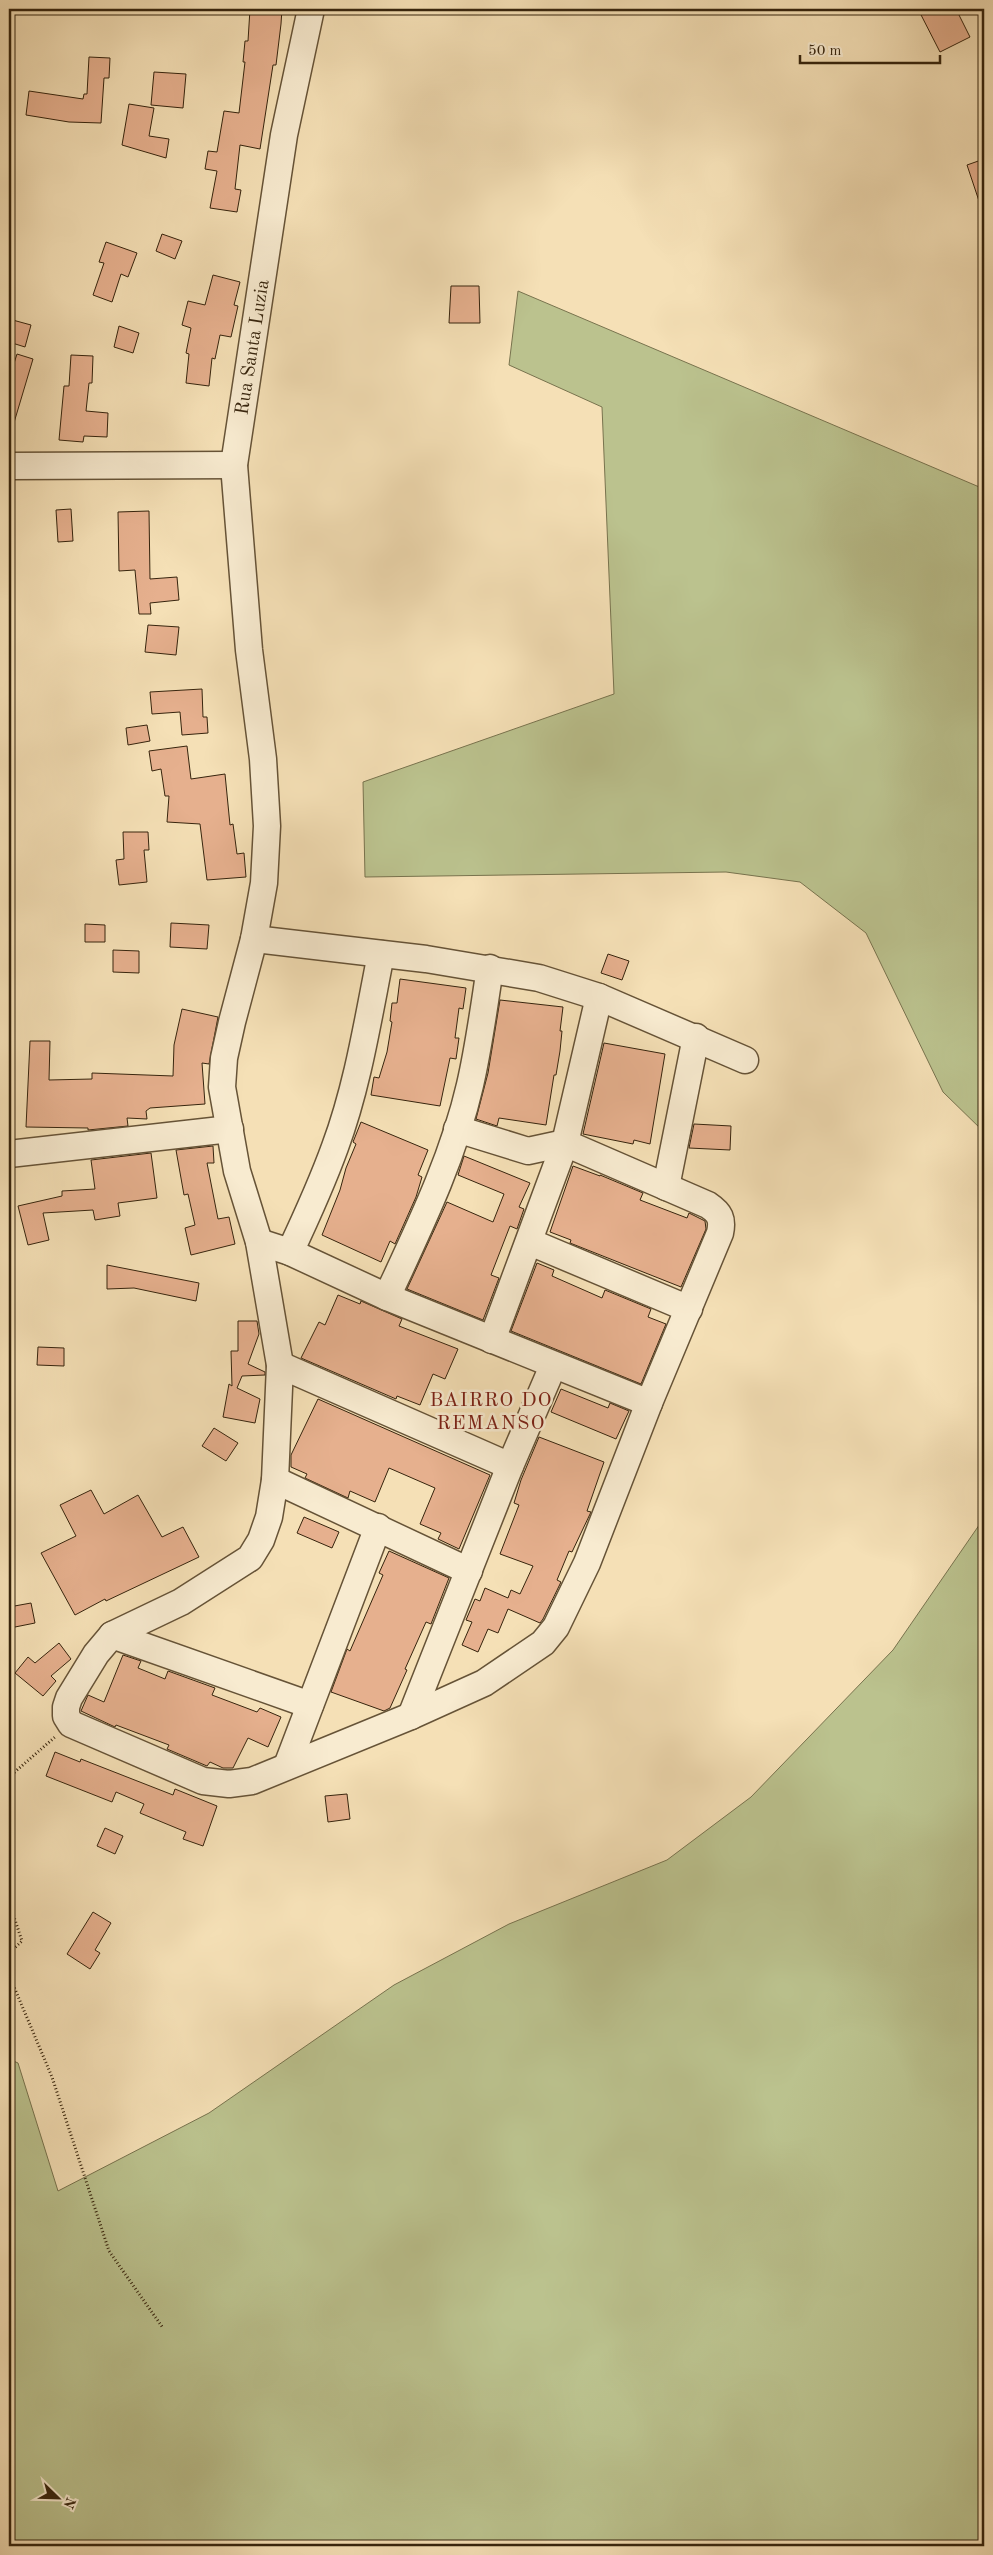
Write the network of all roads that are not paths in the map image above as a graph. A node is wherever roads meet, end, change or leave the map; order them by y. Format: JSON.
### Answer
{"nodes":[{"id":1,"x":311,"y":9,"type":"edge"},
{"id":2,"x":234,"y":465,"type":"junction"},
{"id":3,"x":9,"y":466,"type":"edge"},
{"id":4,"x":254,"y":939,"type":"junction"},
{"id":5,"x":381,"y":954,"type":"junction"},
{"id":6,"x":490,"y":968,"type":"junction"},
{"id":7,"x":599,"y":997,"type":"junction"},
{"id":8,"x":696,"y":1037,"type":"junction"},
{"id":9,"x":745,"y":1060,"type":"dead end"},
{"id":10,"x":230,"y":1129,"type":"junction"},
{"id":11,"x":457,"y":1129,"type":"junction"},
{"id":12,"x":565,"y":1143,"type":"junction"},
{"id":13,"x":9,"y":1154,"type":"edge"},
{"id":14,"x":666,"y":1186,"type":"junction"},
{"id":15,"x":259,"y":1242,"type":"junction"},
{"id":16,"x":530,"y":1242,"type":"junction"},
{"id":17,"x":290,"y":1252,"type":"junction"},
{"id":18,"x":387,"y":1297,"type":"junction"},
{"id":19,"x":689,"y":1309,"type":"junction"},
{"id":20,"x":492,"y":1340,"type":"junction"},
{"id":21,"x":280,"y":1365,"type":"junction"},
{"id":22,"x":553,"y":1366,"type":"junction"},
{"id":23,"x":649,"y":1403,"type":"junction"},
{"id":24,"x":510,"y":1466,"type":"junction"},
{"id":25,"x":275,"y":1480,"type":"junction"},
{"id":26,"x":378,"y":1527,"type":"junction"},
{"id":27,"x":469,"y":1571,"type":"junction"},
{"id":28,"x":112,"y":1636,"type":"junction"},
{"id":29,"x":310,"y":1705,"type":"junction"},
{"id":30,"x":411,"y":1716,"type":"junction"},
{"id":31,"x":287,"y":1766,"type":"junction"}],
"edges":[{"from":1,"to":2,"type":"street","name":"Rua Santa Luzia"},
{"from":2,"to":3,"type":"street"},
{"from":2,"to":4,"type":"street","name":"Rua Santa Luzia"},
{"from":4,"to":5,"type":"street"},
{"from":4,"to":10,"type":"street","name":"Rua Santa Luzia"},
{"from":5,"to":6,"type":"street"},
{"from":5,"to":17,"type":"street"},
{"from":6,"to":7,"type":"street"},
{"from":6,"to":11,"type":"street"},
{"from":7,"to":8,"type":"street"},
{"from":7,"to":12,"type":"street"},
{"from":8,"to":9,"type":"street"},
{"from":8,"to":14,"type":"street"},
{"from":10,"to":13,"type":"street"},
{"from":10,"to":15,"type":"street","name":"Rua Santa Luzia"},
{"from":11,"to":12,"type":"street"},
{"from":11,"to":18,"type":"street"},
{"from":12,"to":14,"type":"street"},
{"from":12,"to":16,"type":"street"},
{"from":14,"to":19,"type":"street"},
{"from":15,"to":17,"type":"street"},
{"from":15,"to":21,"type":"street","name":"Rua Santa Luzia"},
{"from":16,"to":19,"type":"street"},
{"from":16,"to":20,"type":"street"},
{"from":17,"to":18,"type":"street"},
{"from":18,"to":20,"type":"street"},
{"from":19,"to":23,"type":"street"},
{"from":20,"to":22,"type":"street"},
{"from":21,"to":24,"type":"street"},
{"from":21,"to":25,"type":"street","name":"Rua Santa Luzia"},
{"from":22,"to":23,"type":"street"},
{"from":22,"to":24,"type":"street"},
{"from":23,"to":30,"type":"street"},
{"from":24,"to":27,"type":"street"},
{"from":25,"to":26,"type":"street"},
{"from":25,"to":28,"type":"street","name":"Rua Santa Luzia"},
{"from":26,"to":27,"type":"street"},
{"from":26,"to":29,"type":"street"},
{"from":27,"to":30,"type":"street"},
{"from":28,"to":29,"type":"street"},
{"from":28,"to":31,"type":"street"},
{"from":29,"to":31,"type":"street"},
{"from":30,"to":31,"type":"street"}]}
